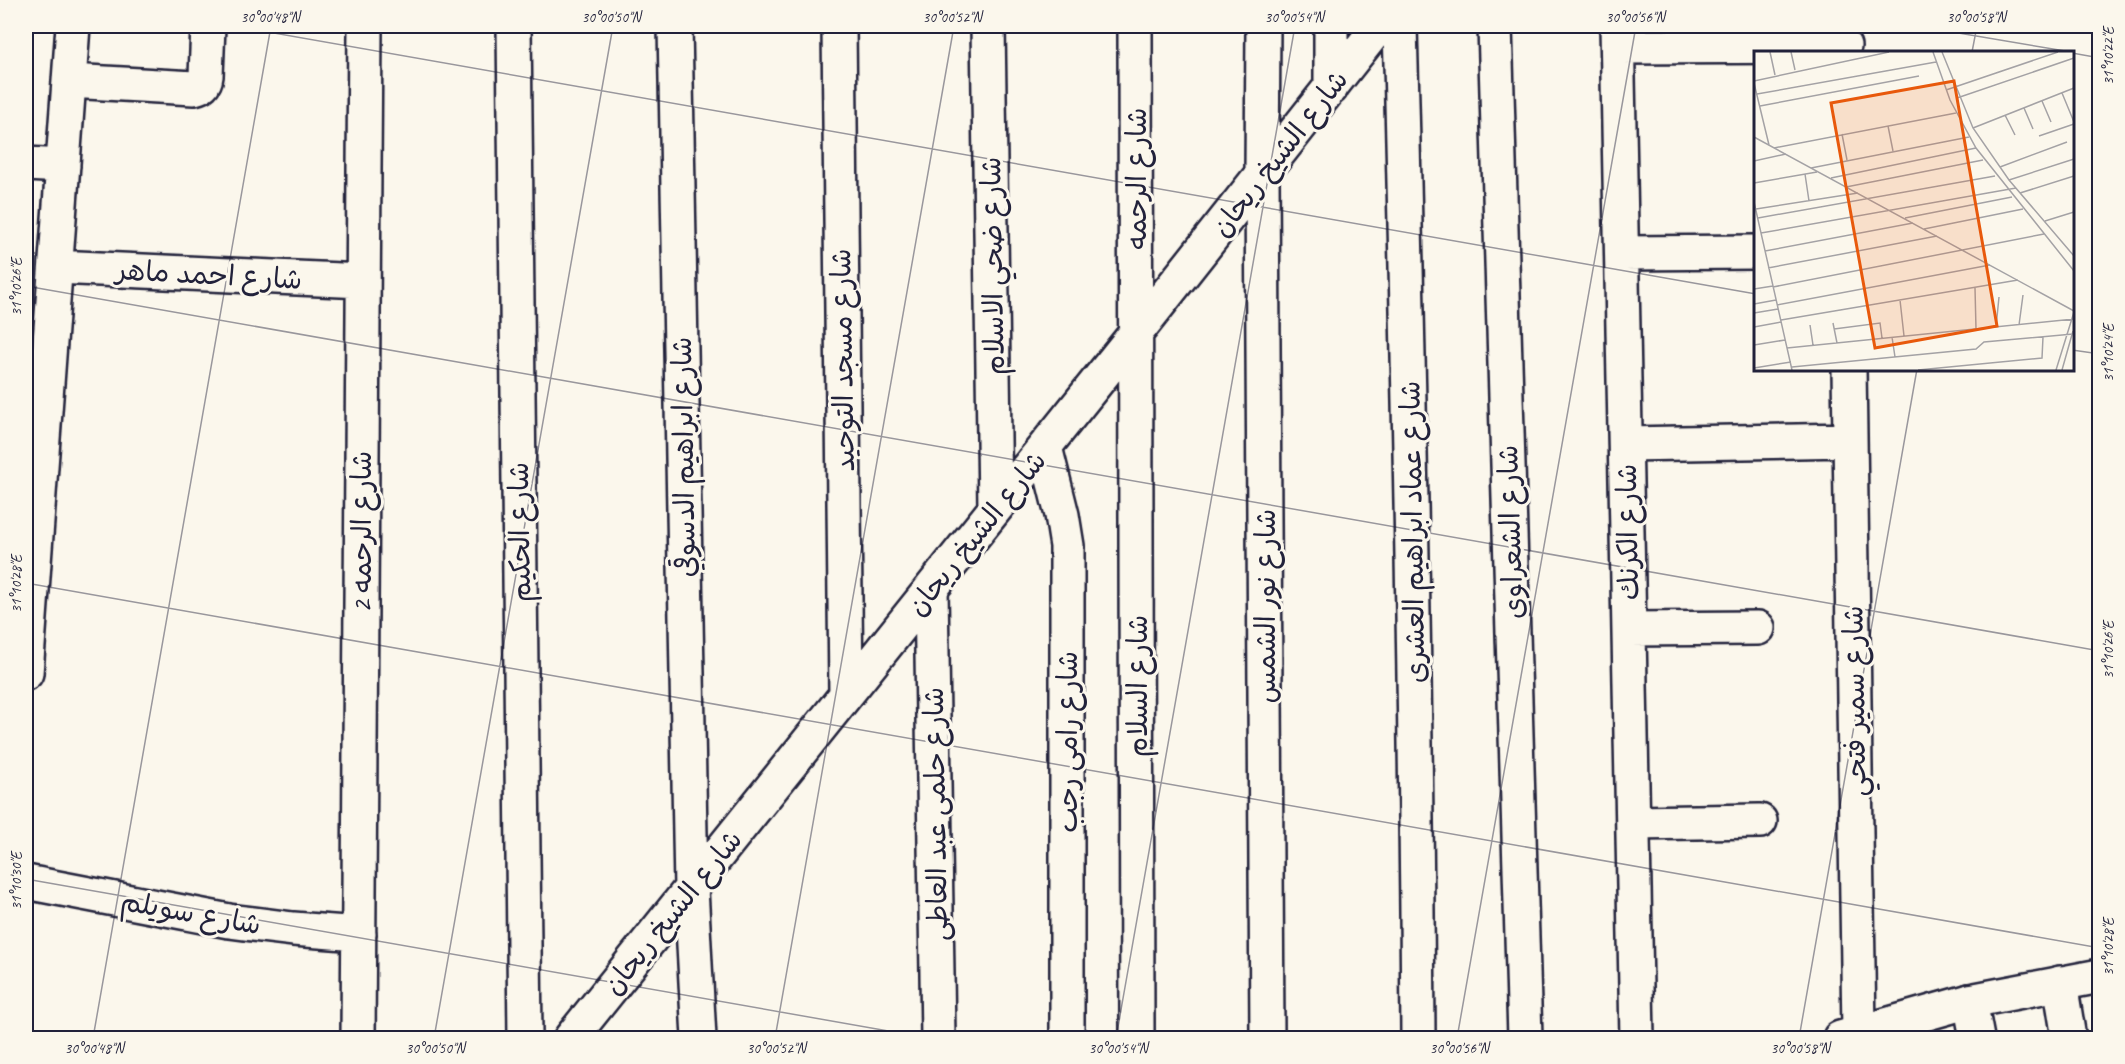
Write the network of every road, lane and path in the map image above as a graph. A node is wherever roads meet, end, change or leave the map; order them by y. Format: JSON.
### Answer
{"nodes":[{"id":1,"x":74,"y":26,"type":"edge"},
{"id":2,"x":208,"y":26,"type":"edge"},
{"id":3,"x":365,"y":26,"type":"edge"},
{"id":4,"x":514,"y":26,"type":"edge"},
{"id":5,"x":675,"y":26,"type":"edge"},
{"id":6,"x":839,"y":26,"type":"edge"},
{"id":7,"x":988,"y":26,"type":"edge"},
{"id":8,"x":1135,"y":26,"type":"edge"},
{"id":9,"x":1263,"y":26,"type":"edge"},
{"id":10,"x":1331,"y":26,"type":"edge"},
{"id":11,"x":1379,"y":26,"type":"edge"},
{"id":12,"x":1400,"y":26,"type":"edge"},
{"id":13,"x":1495,"y":26,"type":"edge"},
{"id":14,"x":1618,"y":36,"type":"edge"},
{"id":15,"x":1844,"y":41,"type":"edge"},
{"id":16,"x":69,"y":81,"type":"junction"},
{"id":17,"x":1330,"y":88,"type":"junction"},
{"id":18,"x":26,"y":164,"type":"edge"},
{"id":19,"x":63,"y":166,"type":"junction"},
{"id":20,"x":1262,"y":174,"type":"junction"},
{"id":21,"x":1754,"y":252,"type":"edge"},
{"id":22,"x":1622,"y":253,"type":"junction"},
{"id":23,"x":56,"y":267,"type":"junction"},
{"id":24,"x":363,"y":281,"type":"junction"},
{"id":25,"x":1136,"y":333,"type":"junction"},
{"id":26,"x":1849,"y":370,"type":"edge"},
{"id":27,"x":1850,"y":440,"type":"junction"},
{"id":28,"x":1626,"y":444,"type":"junction"},
{"id":29,"x":1045,"y":447,"type":"junction"},
{"id":30,"x":995,"y":507,"type":"junction"},
{"id":31,"x":931,"y":589,"type":"junction"},
{"id":32,"x":1758,"y":627,"type":"dead end"},
{"id":33,"x":1629,"y":629,"type":"junction"},
{"id":34,"x":26,"y":673,"type":"edge"},
{"id":35,"x":846,"y":694,"type":"junction"},
{"id":36,"x":1760,"y":821,"type":"dead end"},
{"id":37,"x":1633,"y":823,"type":"junction"},
{"id":38,"x":26,"y":882,"type":"edge"},
{"id":39,"x":691,"y":889,"type":"junction"},
{"id":40,"x":358,"y":934,"type":"junction"},
{"id":41,"x":2100,"y":976,"type":"edge"},
{"id":42,"x":2060,"y":983,"type":"junction"},
{"id":43,"x":1970,"y":1000,"type":"junction"},
{"id":44,"x":1850,"y":1035,"type":"edge"},
{"id":45,"x":358,"y":1038,"type":"edge"},
{"id":46,"x":525,"y":1038,"type":"edge"},
{"id":47,"x":571,"y":1038,"type":"edge"},
{"id":48,"x":699,"y":1038,"type":"edge"},
{"id":49,"x":938,"y":1038,"type":"edge"},
{"id":50,"x":1067,"y":1038,"type":"edge"},
{"id":51,"x":1137,"y":1038,"type":"edge"},
{"id":52,"x":1267,"y":1038,"type":"edge"},
{"id":53,"x":1418,"y":1038,"type":"edge"},
{"id":54,"x":1526,"y":1038,"type":"edge"},
{"id":55,"x":1637,"y":1038,"type":"edge"},
{"id":56,"x":1977,"y":1038,"type":"edge"},
{"id":57,"x":2069,"y":1038,"type":"edge"}],
"edges":[{"from":1,"to":16,"type":"street"},
{"from":2,"to":16,"type":"street"},
{"from":3,"to":24,"type":"street","name":"شارع الرحمه 2"},
{"from":4,"to":46,"type":"street","name":"شارع الحكيم"},
{"from":5,"to":39,"type":"street","name":"شارع ابراهيم الدسوقي"},
{"from":6,"to":35,"type":"street","name":"شارع مسجد التوحيد"},
{"from":7,"to":30,"type":"street","name":"شارع ضحي الاسلام"},
{"from":8,"to":25,"type":"street","name":"شارع الرحمه"},
{"from":9,"to":20,"type":"street","name":"شارع نور الشمس"},
{"from":10,"to":17,"type":"street"},
{"from":11,"to":17,"type":"street","name":"شارع الشيخ ريحان"},
{"from":12,"to":53,"type":"street","name":"شارع عماد ابراهيم العشرى"},
{"from":13,"to":54,"type":"street","name":"شارع الشعراوى"},
{"from":14,"to":15,"type":"street"},
{"from":14,"to":22,"type":"street","name":"شارع الكرنك"},
{"from":16,"to":19,"type":"street"},
{"from":17,"to":20,"type":"street","name":"شارع الشيخ ريحان"},
{"from":18,"to":19,"type":"street"},
{"from":19,"to":23,"type":"street"},
{"from":20,"to":25,"type":"street","name":"شارع الشيخ ريحان"},
{"from":20,"to":52,"type":"street","name":"شارع نور الشمس"},
{"from":21,"to":22,"type":"street"},
{"from":22,"to":28,"type":"street","name":"شارع الكرنك"},
{"from":23,"to":24,"type":"street","name":"شارع احمد ماهر"},
{"from":23,"to":34,"type":"street"},
{"from":24,"to":40,"type":"street","name":"شارع الرحمه 2"},
{"from":25,"to":29,"type":"street","name":"شارع الشيخ ريحان"},
{"from":25,"to":51,"type":"street","name":"شارع السلام"},
{"from":26,"to":27,"type":"street","name":"شارع سمير فتحي"},
{"from":27,"to":28,"type":"street"},
{"from":27,"to":44,"type":"street","name":"شارع سمير فتحي"},
{"from":28,"to":33,"type":"street","name":"شارع الكرنك"},
{"from":29,"to":30,"type":"street","name":"شارع الشيخ ريحان"},
{"from":29,"to":50,"type":"street","name":"شارع رامى رجب"},
{"from":30,"to":31,"type":"street","name":"شارع الشيخ ريحان"},
{"from":31,"to":35,"type":"street","name":"شارع الشيخ ريحان"},
{"from":31,"to":49,"type":"street","name":"شارع حلمى عبد العاطى"},
{"from":32,"to":33,"type":"street"},
{"from":33,"to":37,"type":"street","name":"شارع الكرنك"},
{"from":35,"to":39,"type":"street","name":"شارع الشيخ ريحان"},
{"from":36,"to":37,"type":"street"},
{"from":37,"to":55,"type":"street","name":"شارع الكرنك"},
{"from":38,"to":40,"type":"street","name":"شارع سويلم"},
{"from":39,"to":47,"type":"street","name":"شارع الشيخ ريحان"},
{"from":39,"to":48,"type":"street","name":"شارع ابراهيم الدسوقي"},
{"from":40,"to":45,"type":"street","name":"شارع الرحمه 2"},
{"from":41,"to":42,"type":"street"},
{"from":42,"to":43,"type":"street"},
{"from":42,"to":57,"type":"street"},
{"from":43,"to":44,"type":"street"},
{"from":43,"to":56,"type":"street"}]}
